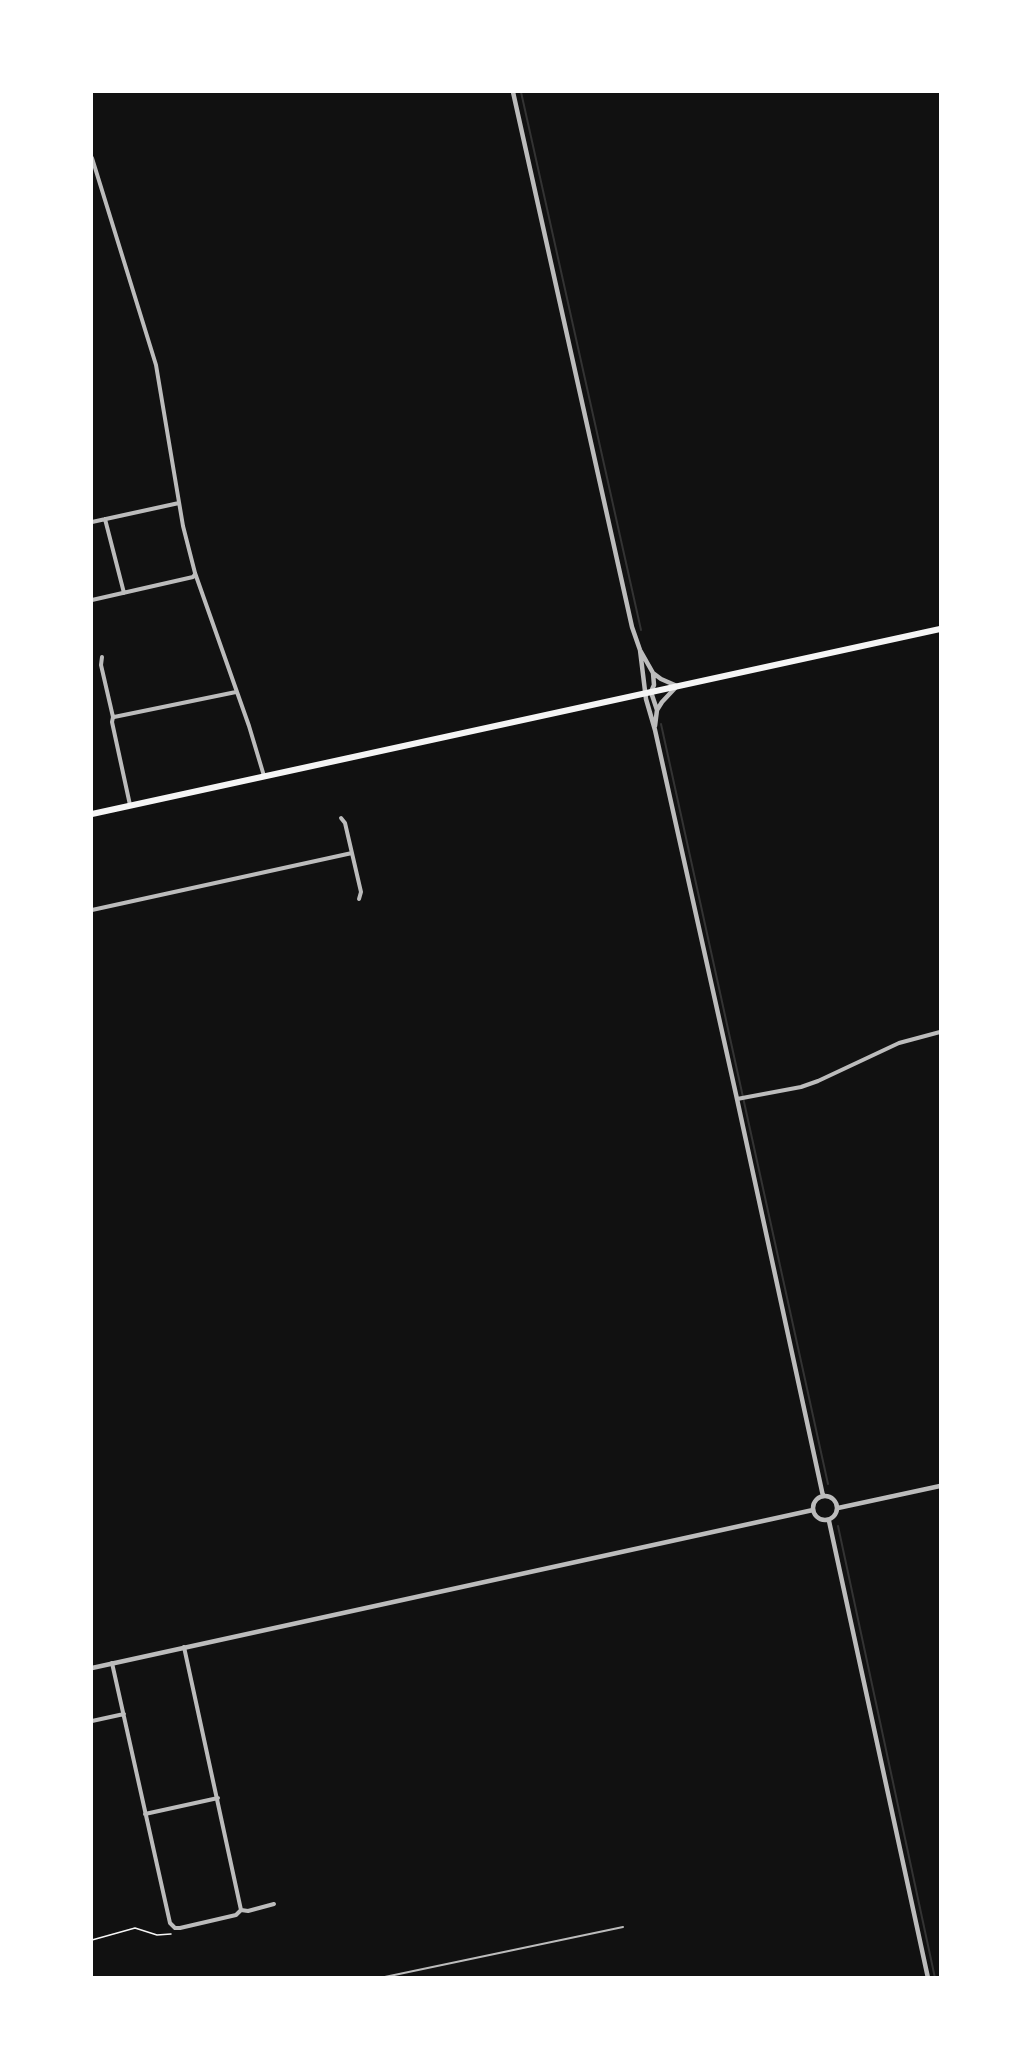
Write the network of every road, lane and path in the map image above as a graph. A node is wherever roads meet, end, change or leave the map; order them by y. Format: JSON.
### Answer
{"nodes":[{"id":1,"x":513,"y":92,"type":"edge"},
{"id":2,"x":92,"y":158,"type":"edge"},
{"id":3,"x":179,"y":503,"type":"junction"},
{"id":4,"x":105,"y":519,"type":"junction"},
{"id":5,"x":92,"y":522,"type":"edge"},
{"id":6,"x":195,"y":573,"type":"junction"},
{"id":7,"x":124,"y":593,"type":"junction"},
{"id":8,"x":92,"y":600,"type":"edge"},
{"id":9,"x":940,"y":629,"type":"edge"},
{"id":10,"x":640,"y":650,"type":"junction"},
{"id":11,"x":102,"y":657,"type":"dead end"},
{"id":12,"x":653,"y":673,"type":"junction"},
{"id":13,"x":677,"y":686,"type":"junction"},
{"id":14,"x":236,"y":692,"type":"junction"},
{"id":15,"x":648,"y":693,"type":"junction"},
{"id":16,"x":657,"y":710,"type":"junction"},
{"id":17,"x":113,"y":717,"type":"junction"},
{"id":18,"x":655,"y":730,"type":"junction"},
{"id":19,"x":264,"y":776,"type":"junction"},
{"id":20,"x":130,"y":806,"type":"junction"},
{"id":21,"x":92,"y":814,"type":"edge"},
{"id":22,"x":341,"y":818,"type":"dead end"},
{"id":23,"x":352,"y":853,"type":"junction"},
{"id":24,"x":358,"y":899,"type":"dead end"},
{"id":25,"x":92,"y":910,"type":"edge"},
{"id":26,"x":940,"y":1032,"type":"edge"},
{"id":27,"x":739,"y":1099,"type":"junction"},
{"id":28,"x":940,"y":1486,"type":"edge"},
{"id":29,"x":823,"y":1496,"type":"junction"},
{"id":30,"x":838,"y":1508,"type":"junction"},
{"id":31,"x":813,"y":1509,"type":"junction"},
{"id":32,"x":829,"y":1521,"type":"junction"},
{"id":33,"x":184,"y":1647,"type":"junction"},
{"id":34,"x":112,"y":1663,"type":"junction"},
{"id":35,"x":92,"y":1668,"type":"edge"},
{"id":36,"x":124,"y":1714,"type":"junction"},
{"id":37,"x":92,"y":1721,"type":"edge"},
{"id":38,"x":218,"y":1798,"type":"junction"},
{"id":39,"x":146,"y":1814,"type":"junction"},
{"id":40,"x":274,"y":1905,"type":"dead end"},
{"id":41,"x":241,"y":1910,"type":"junction"},
{"id":42,"x":623,"y":1927,"type":"dead end"},
{"id":43,"x":157,"y":1935,"type":"dead end"},
{"id":44,"x":92,"y":1940,"type":"edge"},
{"id":45,"x":380,"y":1977,"type":"edge"},
{"id":46,"x":928,"y":1977,"type":"edge"}],
"edges":[{"from":1,"to":10,"type":"street"},
{"from":2,"to":3,"type":"street"},
{"from":3,"to":4,"type":"street"},
{"from":3,"to":6,"type":"street"},
{"from":4,"to":5,"type":"street"},
{"from":4,"to":7,"type":"street"},
{"from":6,"to":7,"type":"street"},
{"from":6,"to":14,"type":"street"},
{"from":7,"to":8,"type":"street"},
{"from":9,"to":13,"type":"main road"},
{"from":10,"to":12,"type":"street"},
{"from":10,"to":15,"type":"street"},
{"from":11,"to":17,"type":"street"},
{"from":12,"to":13,"type":"street"},
{"from":12,"to":15,"type":"street"},
{"from":13,"to":15,"type":"main road"},
{"from":13,"to":16,"type":"street"},
{"from":14,"to":17,"type":"street"},
{"from":14,"to":19,"type":"street"},
{"from":15,"to":16,"type":"street"},
{"from":15,"to":18,"type":"street"},
{"from":15,"to":19,"type":"main road"},
{"from":16,"to":18,"type":"street"},
{"from":17,"to":20,"type":"street"},
{"from":18,"to":27,"type":"street"},
{"from":19,"to":20,"type":"main road"},
{"from":20,"to":21,"type":"main road"},
{"from":22,"to":23,"type":"street"},
{"from":23,"to":24,"type":"street"},
{"from":23,"to":25,"type":"street"},
{"from":26,"to":27,"type":"street"},
{"from":27,"to":29,"type":"street"},
{"from":28,"to":30,"type":"street"},
{"from":29,"to":30,"type":"street"},
{"from":29,"to":31,"type":"street"},
{"from":30,"to":32,"type":"street"},
{"from":31,"to":32,"type":"street"},
{"from":31,"to":33,"type":"street"},
{"from":32,"to":46,"type":"street"},
{"from":33,"to":34,"type":"street"},
{"from":33,"to":38,"type":"street"},
{"from":34,"to":35,"type":"street"},
{"from":34,"to":36,"type":"street"},
{"from":36,"to":37,"type":"street"},
{"from":36,"to":39,"type":"street"},
{"from":38,"to":39,"type":"street"},
{"from":38,"to":41,"type":"street"},
{"from":39,"to":41,"type":"street"},
{"from":40,"to":41,"type":"street"},
{"from":42,"to":45,"type":"lane"},
{"from":43,"to":44,"type":"path"}]}
